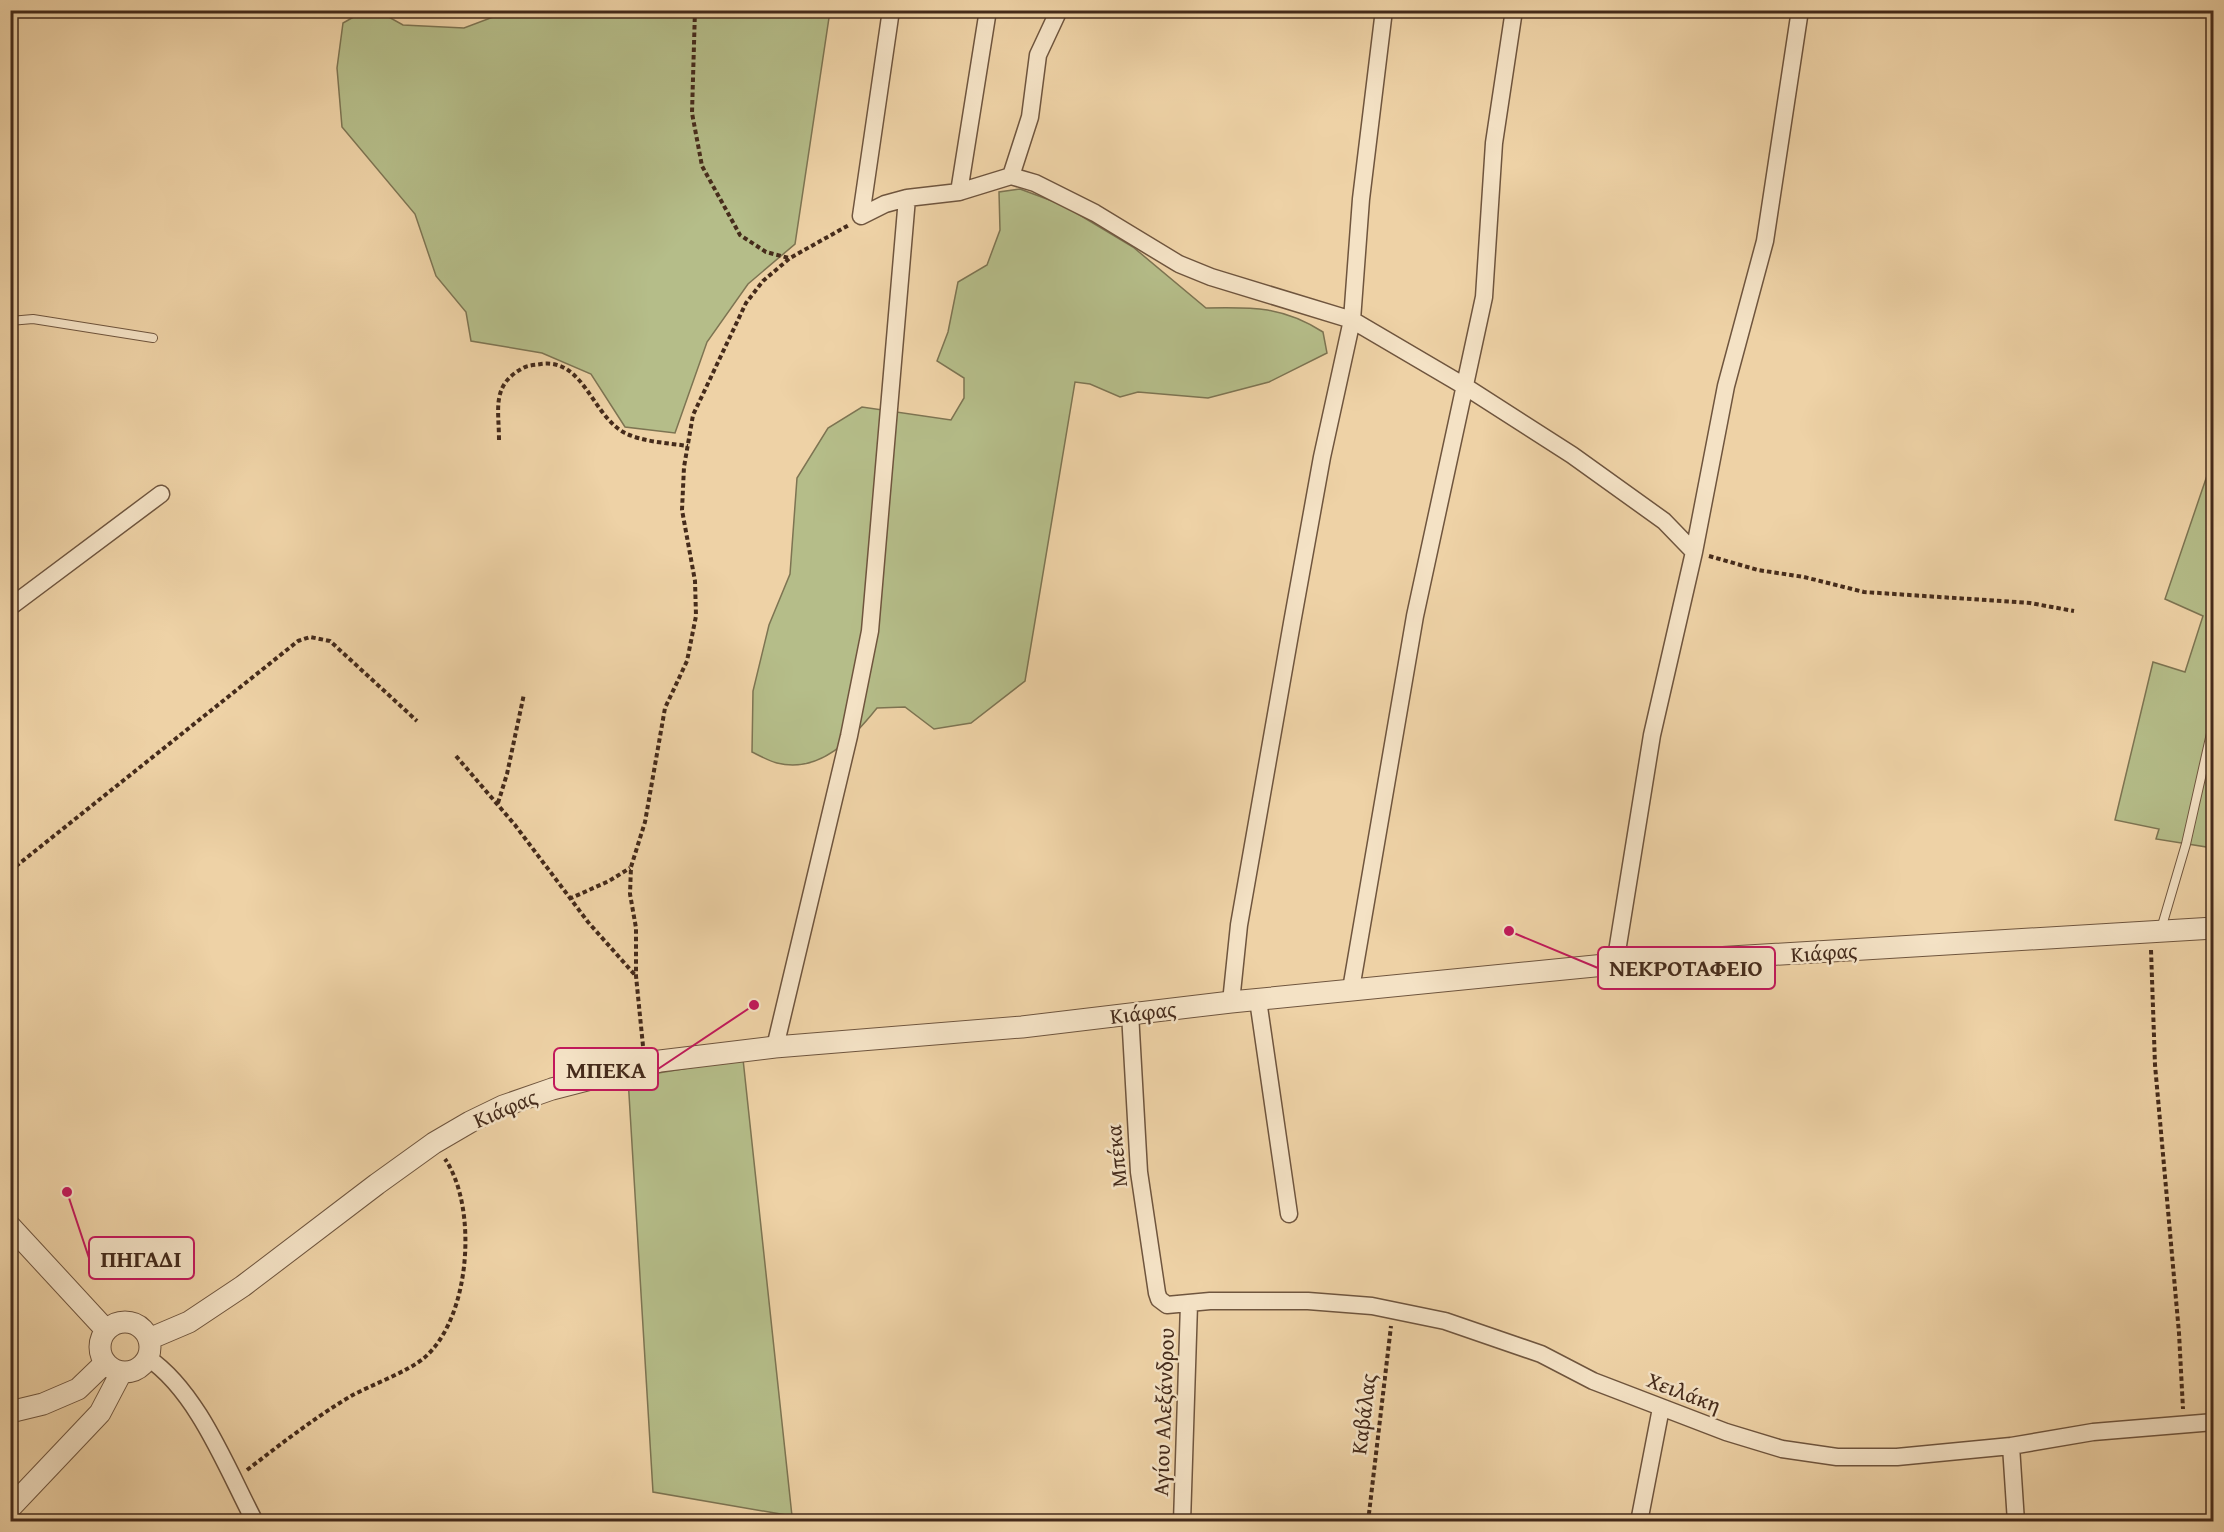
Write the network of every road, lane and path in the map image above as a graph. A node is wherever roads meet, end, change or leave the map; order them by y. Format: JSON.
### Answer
{"nodes":[{"id":1,"x":695,"y":10,"type":"edge"},
{"id":2,"x":891,"y":10,"type":"edge"},
{"id":3,"x":987,"y":10,"type":"edge"},
{"id":4,"x":1059,"y":10,"type":"edge"},
{"id":5,"x":1384,"y":10,"type":"edge"},
{"id":6,"x":1514,"y":10,"type":"edge"},
{"id":7,"x":1800,"y":10,"type":"edge"},
{"id":8,"x":1011,"y":176,"type":"junction"},
{"id":9,"x":959,"y":192,"type":"junction"},
{"id":10,"x":907,"y":198,"type":"junction"},
{"id":11,"x":861,"y":216,"type":"junction"},
{"id":12,"x":790,"y":258,"type":"junction"},
{"id":13,"x":1352,"y":320,"type":"junction"},
{"id":14,"x":10,"y":321,"type":"edge"},
{"id":15,"x":153,"y":338,"type":"dead end"},
{"id":16,"x":1466,"y":387,"type":"junction"},
{"id":17,"x":499,"y":440,"type":"dead end"},
{"id":18,"x":688,"y":446,"type":"junction"},
{"id":19,"x":161,"y":494,"type":"dead end"},
{"id":20,"x":1694,"y":552,"type":"junction"},
{"id":21,"x":10,"y":607,"type":"edge"},
{"id":22,"x":2074,"y":611,"type":"dead end"},
{"id":23,"x":524,"y":694,"type":"dead end"},
{"id":24,"x":2214,"y":720,"type":"edge"},
{"id":25,"x":417,"y":721,"type":"dead end"},
{"id":26,"x":456,"y":756,"type":"dead end"},
{"id":27,"x":498,"y":804,"type":"junction"},
{"id":28,"x":631,"y":867,"type":"junction"},
{"id":29,"x":10,"y":871,"type":"edge"},
{"id":30,"x":569,"y":898,"type":"junction"},
{"id":31,"x":2214,"y":928,"type":"edge"},
{"id":32,"x":2156,"y":931,"type":"junction"},
{"id":33,"x":1615,"y":964,"type":"junction"},
{"id":34,"x":636,"y":976,"type":"junction"},
{"id":35,"x":1351,"y":989,"type":"junction"},
{"id":36,"x":1257,"y":1000,"type":"junction"},
{"id":37,"x":1231,"y":1002,"type":"junction"},
{"id":38,"x":1130,"y":1013,"type":"junction"},
{"id":39,"x":775,"y":1047,"type":"junction"},
{"id":40,"x":645,"y":1065,"type":"junction"},
{"id":41,"x":434,"y":1143,"type":"junction"},
{"id":42,"x":1289,"y":1214,"type":"dead end"},
{"id":43,"x":10,"y":1226,"type":"edge"},
{"id":44,"x":1157,"y":1293,"type":"joint"},
{"id":45,"x":1189,"y":1304,"type":"junction"},
{"id":46,"x":1393,"y":1310,"type":"junction"},
{"id":47,"x":106,"y":1330,"type":"junction"},
{"id":48,"x":148,"y":1348,"type":"junction"},
{"id":49,"x":113,"y":1368,"type":"junction"},
{"id":50,"x":1661,"y":1408,"type":"junction"},
{"id":51,"x":10,"y":1412,"type":"edge"},
{"id":52,"x":2214,"y":1422,"type":"edge"},
{"id":53,"x":2184,"y":1425,"type":"junction"},
{"id":54,"x":2011,"y":1446,"type":"junction"},
{"id":55,"x":233,"y":1481,"type":"junction"},
{"id":56,"x":10,"y":1508,"type":"edge"},
{"id":57,"x":255,"y":1521,"type":"edge"},
{"id":58,"x":1182,"y":1521,"type":"edge"},
{"id":59,"x":1368,"y":1521,"type":"edge"},
{"id":60,"x":1639,"y":1521,"type":"edge"},
{"id":61,"x":2016,"y":1521,"type":"edge"}],
"edges":[{"from":1,"to":12,"type":"path"},
{"from":2,"to":11,"type":"street"},
{"from":3,"to":9,"type":"street"},
{"from":4,"to":8,"type":"street"},
{"from":5,"to":13,"type":"street"},
{"from":6,"to":16,"type":"street"},
{"from":7,"to":20,"type":"street"},
{"from":8,"to":9,"type":"street"},
{"from":8,"to":13,"type":"street"},
{"from":9,"to":10,"type":"street"},
{"from":10,"to":11,"type":"street"},
{"from":10,"to":39,"type":"street"},
{"from":11,"to":12,"type":"path"},
{"from":12,"to":18,"type":"path"},
{"from":13,"to":16,"type":"street"},
{"from":13,"to":37,"type":"street"},
{"from":14,"to":15,"type":"lane"},
{"from":16,"to":20,"type":"street"},
{"from":16,"to":35,"type":"street"},
{"from":17,"to":18,"type":"path"},
{"from":18,"to":28,"type":"path"},
{"from":19,"to":21,"type":"street"},
{"from":20,"to":22,"type":"path"},
{"from":20,"to":33,"type":"street"},
{"from":23,"to":27,"type":"path"},
{"from":24,"to":32,"type":"lane"},
{"from":25,"to":29,"type":"path"},
{"from":26,"to":27,"type":"path"},
{"from":27,"to":30,"type":"path"},
{"from":28,"to":30,"type":"path"},
{"from":28,"to":34,"type":"path"},
{"from":30,"to":34,"type":"path"},
{"from":31,"to":32,"type":"street","name":"Κιάφας"},
{"from":32,"to":33,"type":"street","name":"Κιάφας"},
{"from":32,"to":53,"type":"path"},
{"from":33,"to":35,"type":"street","name":"Κιάφας"},
{"from":34,"to":40,"type":"path"},
{"from":35,"to":36,"type":"street","name":"Κιάφας"},
{"from":36,"to":37,"type":"street","name":"Κιάφας"},
{"from":36,"to":42,"type":"street"},
{"from":37,"to":38,"type":"street","name":"Κιάφας"},
{"from":38,"to":39,"type":"street","name":"Κιάφας"},
{"from":38,"to":44,"type":"street","name":"Μπέκα"},
{"from":39,"to":40,"type":"street","name":"Κιάφας"},
{"from":40,"to":41,"type":"street","name":"Κιάφας"},
{"from":41,"to":48,"type":"street","name":"Κιάφας"},
{"from":41,"to":55,"type":"path"},
{"from":43,"to":47,"type":"street"},
{"from":44,"to":45,"type":"street","name":"Χειλάκη"},
{"from":45,"to":46,"type":"street","name":"Χειλάκη"},
{"from":45,"to":58,"type":"street","name":"Αγίου Αλεξάνδρου"},
{"from":46,"to":50,"type":"street","name":"Χειλάκη"},
{"from":46,"to":59,"type":"path","name":"Καβάλας"},
{"from":47,"to":48,"type":"street"},
{"from":47,"to":49,"type":"street"},
{"from":48,"to":49,"type":"street"},
{"from":48,"to":55,"type":"street"},
{"from":49,"to":51,"type":"street"},
{"from":49,"to":56,"type":"street"},
{"from":50,"to":54,"type":"street","name":"Χειλάκη"},
{"from":50,"to":60,"type":"street"},
{"from":52,"to":53,"type":"street","name":"Χειλάκη"},
{"from":53,"to":54,"type":"street","name":"Χειλάκη"},
{"from":54,"to":61,"type":"street"},
{"from":55,"to":57,"type":"street"}]}
